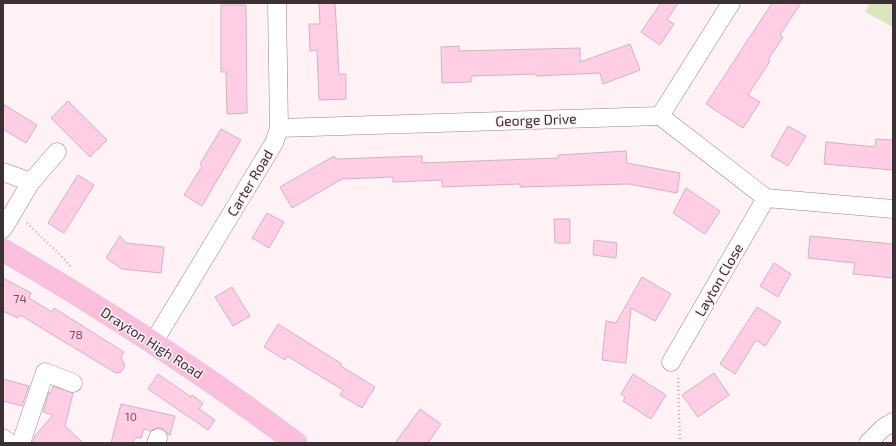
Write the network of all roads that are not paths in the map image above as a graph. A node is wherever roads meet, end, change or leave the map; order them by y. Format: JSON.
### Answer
{"nodes":[{"id":1,"x":277,"y":3,"type":"edge"},
{"id":2,"x":731,"y":3,"type":"edge"},
{"id":3,"x":660,"y":116,"type":"junction"},
{"id":4,"x":279,"y":128,"type":"junction"},
{"id":5,"x":57,"y":152,"type":"dead end"},
{"id":6,"x":3,"y":172,"type":"edge"},
{"id":7,"x":31,"y":182,"type":"junction"},
{"id":8,"x":766,"y":198,"type":"junction"},
{"id":9,"x":893,"y":209,"type":"edge"},
{"id":10,"x":3,"y":229,"type":"edge"},
{"id":11,"x":3,"y":250,"type":"edge"},
{"id":12,"x":153,"y":343,"type":"junction"},
{"id":13,"x":671,"y":362,"type":"road end"},
{"id":14,"x":73,"y":383,"type":"dead end"},
{"id":15,"x":893,"y":422,"type":"edge"},
{"id":16,"x":3,"y":438,"type":"edge"},
{"id":17,"x":9,"y":443,"type":"edge"},
{"id":18,"x":21,"y":443,"type":"edge"},
{"id":19,"x":296,"y":443,"type":"edge"},
{"id":20,"x":868,"y":443,"type":"edge"}],
"edges":[{"from":1,"to":4,"type":"street","name":"Carter Road"},
{"from":2,"to":3,"type":"street"},
{"from":3,"to":4,"type":"street","name":"George Drive"},
{"from":3,"to":8,"type":"street"},
{"from":4,"to":12,"type":"street","name":"Carter Road"},
{"from":5,"to":7,"type":"street"},
{"from":6,"to":7,"type":"street"},
{"from":7,"to":10,"type":"street"},
{"from":8,"to":9,"type":"street"},
{"from":8,"to":13,"type":"street","name":"Layton Close"},
{"from":11,"to":12,"type":"main road","name":"Drayton High Road"},
{"from":12,"to":19,"type":"main road","name":"Drayton High Road"},
{"from":14,"to":18,"type":"street"},
{"from":15,"to":20,"type":"street"},
{"from":16,"to":17,"type":"street"}]}
